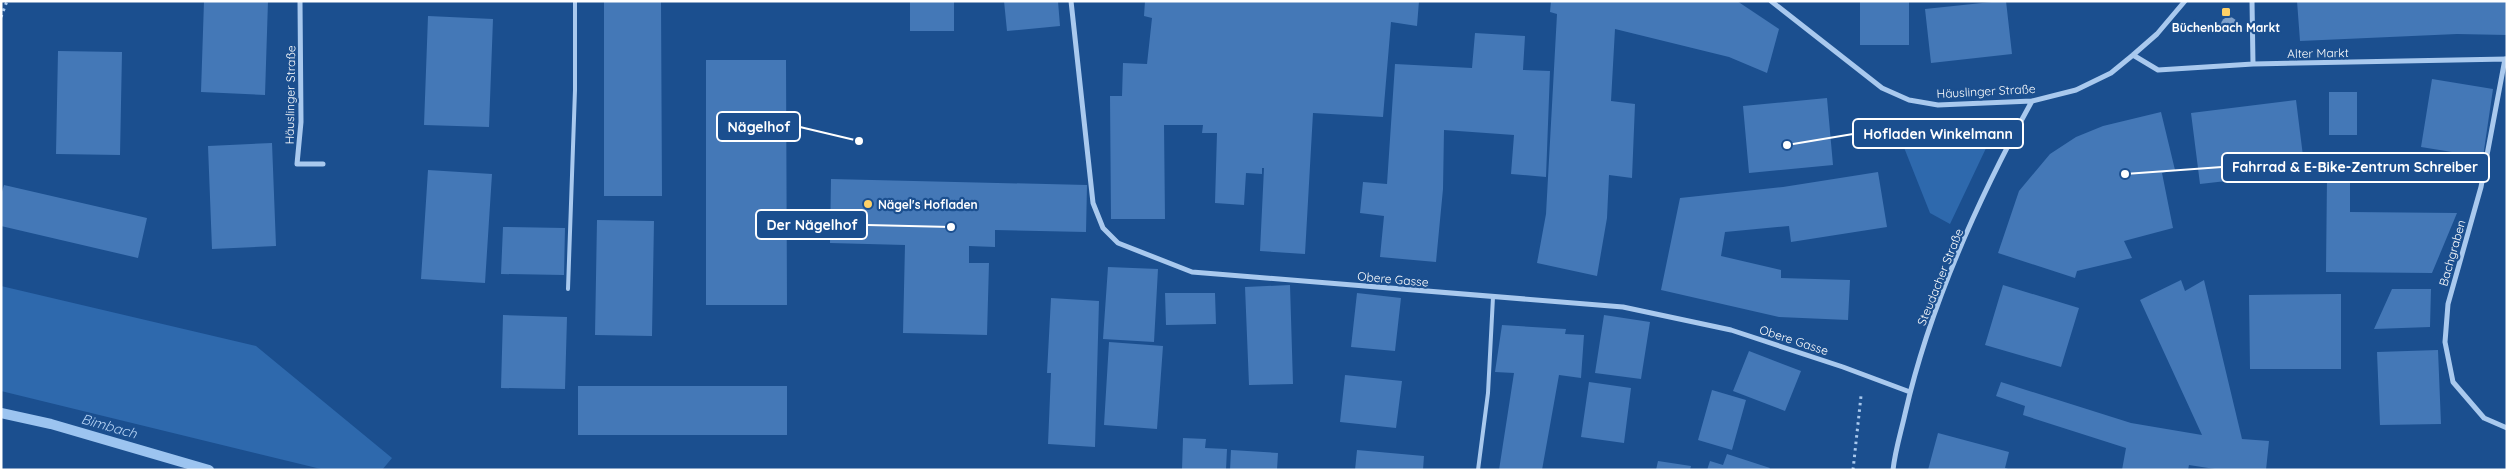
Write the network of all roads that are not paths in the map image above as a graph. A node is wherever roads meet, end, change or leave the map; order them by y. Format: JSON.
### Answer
{"nodes":[{"id":1,"x":300,"y":1,"type":"edge"},
{"id":2,"x":575,"y":1,"type":"edge"},
{"id":3,"x":1071,"y":1,"type":"edge"},
{"id":4,"x":1771,"y":1,"type":"edge"},
{"id":5,"x":2186,"y":1,"type":"edge"},
{"id":6,"x":2252,"y":1,"type":"edge"},
{"id":7,"x":2133,"y":55,"type":"junction"},
{"id":8,"x":2506,"y":59,"type":"edge"},
{"id":9,"x":2253,"y":64,"type":"junction"},
{"id":10,"x":2032,"y":101,"type":"junction"},
{"id":11,"x":323,"y":164,"type":"dead end"},
{"id":12,"x":568,"y":289,"type":"dead end"},
{"id":13,"x":1493,"y":297,"type":"junction"},
{"id":14,"x":1910,"y":392,"type":"junction"},
{"id":15,"x":2507,"y":428,"type":"edge"},
{"id":16,"x":1478,"y":470,"type":"edge"},
{"id":17,"x":1893,"y":470,"type":"edge"}],
"edges":[{"from":1,"to":11,"type":"street","name":"Häuslinger Straße"},
{"from":2,"to":12,"type":"lane"},
{"from":3,"to":13,"type":"street","name":"Obere Gasse"},
{"from":4,"to":10,"type":"street","name":"Häuslinger Straße"},
{"from":5,"to":7,"type":"street","name":"Häuslinger Straße"},
{"from":6,"to":9,"type":"street"},
{"from":7,"to":9,"type":"street","name":"Alter Markt"},
{"from":7,"to":10,"type":"street","name":"Häuslinger Straße"},
{"from":8,"to":9,"type":"street","name":"Alter Markt"},
{"from":8,"to":15,"type":"street","name":"Bachgraben"},
{"from":10,"to":14,"type":"street","name":"Steudacher Straße"},
{"from":13,"to":14,"type":"street","name":"Obere Gasse"},
{"from":13,"to":16,"type":"lane"},
{"from":14,"to":17,"type":"street","name":"Steudacher Straße"}]}
